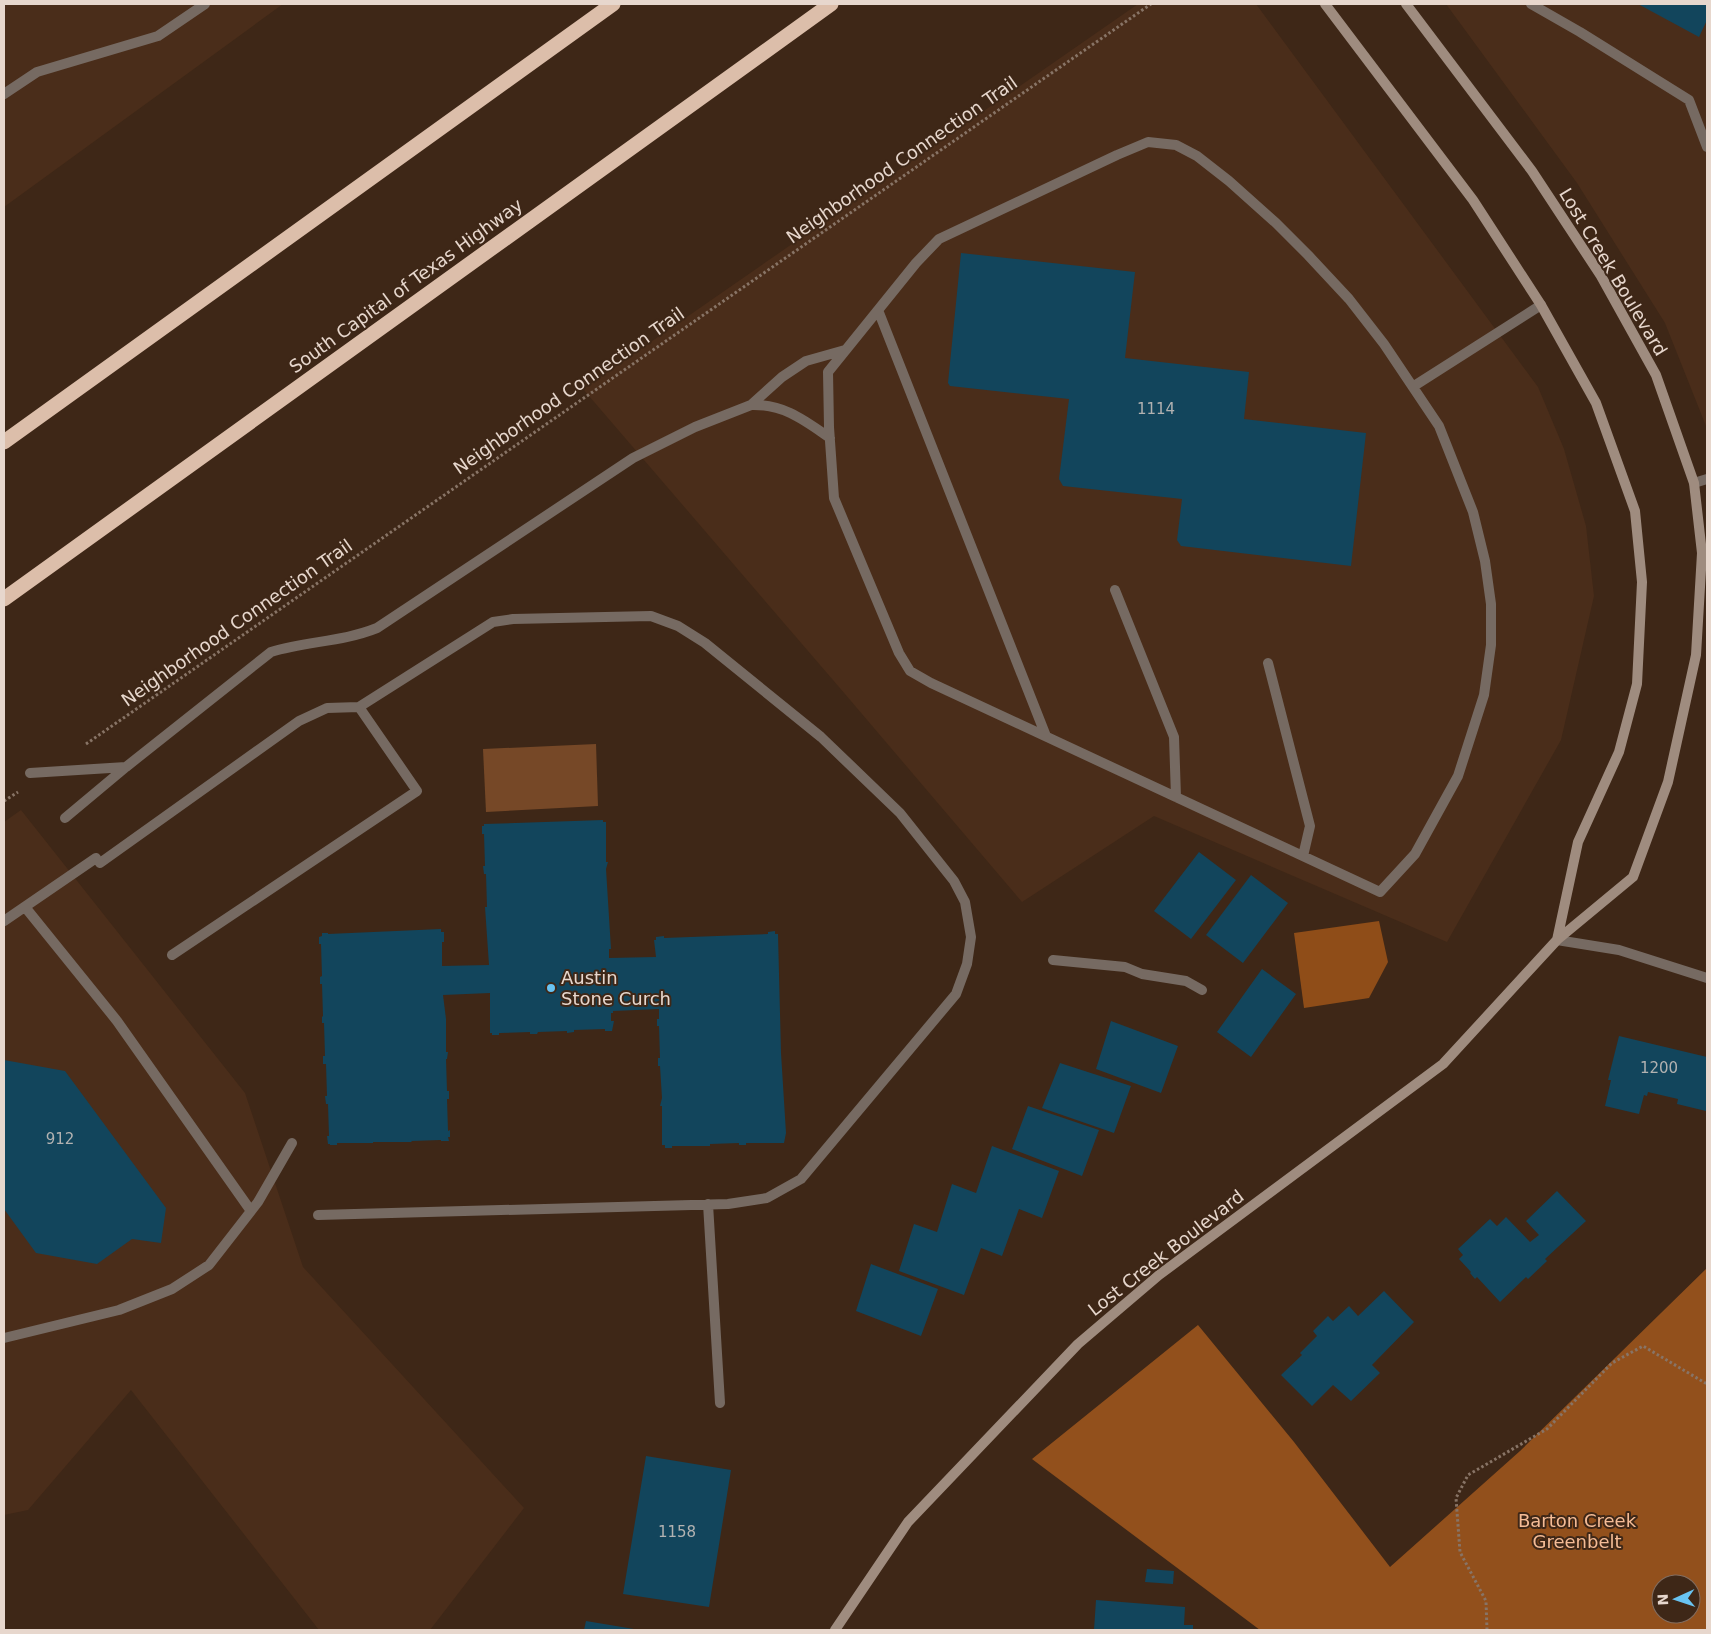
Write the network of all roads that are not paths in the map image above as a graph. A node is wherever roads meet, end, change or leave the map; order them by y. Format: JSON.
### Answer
{"nodes":[{"id":1,"x":205,"y":4,"type":"edge"},
{"id":2,"x":613,"y":4,"type":"edge"},
{"id":3,"x":830,"y":4,"type":"edge"},
{"id":4,"x":1325,"y":4,"type":"edge"},
{"id":5,"x":1406,"y":4,"type":"edge"},
{"id":6,"x":1531,"y":4,"type":"edge"},
{"id":7,"x":4,"y":94,"type":"edge"},
{"id":8,"x":1707,"y":147,"type":"edge"},
{"id":9,"x":1541,"y":306,"type":"junction"},
{"id":10,"x":878,"y":310,"type":"junction"},
{"id":11,"x":845,"y":350,"type":"junction"},
{"id":12,"x":1414,"y":386,"type":"junction"},
{"id":13,"x":751,"y":405,"type":"junction"},
{"id":14,"x":830,"y":438,"type":"junction"},
{"id":15,"x":4,"y":442,"type":"edge"},
{"id":16,"x":1707,"y":479,"type":"edge"},
{"id":17,"x":1694,"y":483,"type":"junction"},
{"id":18,"x":1115,"y":590,"type":"dead end"},
{"id":19,"x":4,"y":599,"type":"edge"},
{"id":20,"x":1268,"y":663,"type":"dead end"},
{"id":21,"x":359,"y":706,"type":"junction"},
{"id":22,"x":1046,"y":736,"type":"junction"},
{"id":23,"x":126,"y":767,"type":"junction"},
{"id":24,"x":30,"y":773,"type":"dead end"},
{"id":25,"x":1176,"y":798,"type":"junction"},
{"id":26,"x":65,"y":818,"type":"dead end"},
{"id":27,"x":1304,"y":856,"type":"junction"},
{"id":28,"x":24,"y":907,"type":"junction"},
{"id":29,"x":4,"y":921,"type":"edge"},
{"id":30,"x":1557,"y":940,"type":"junction"},
{"id":31,"x":172,"y":955,"type":"dead end"},
{"id":32,"x":1053,"y":960,"type":"dead end"},
{"id":33,"x":1707,"y":978,"type":"edge"},
{"id":34,"x":1202,"y":990,"type":"dead end"},
{"id":35,"x":292,"y":1143,"type":"dead end"},
{"id":36,"x":708,"y":1204,"type":"junction"},
{"id":37,"x":252,"y":1211,"type":"junction"},
{"id":38,"x":318,"y":1215,"type":"dead end"},
{"id":39,"x":4,"y":1338,"type":"edge"},
{"id":40,"x":720,"y":1404,"type":"dead end"},
{"id":41,"x":835,"y":1630,"type":"edge"}],
"edges":[{"from":1,"to":7,"type":"street"},
{"from":2,"to":15,"type":"highway"},
{"from":3,"to":19,"type":"highway","name":"South Capital of Texas Highway"},
{"from":4,"to":9,"type":"street"},
{"from":5,"to":17,"type":"street","name":"Lost Creek Boulevard"},
{"from":6,"to":8,"type":"street"},
{"from":9,"to":12,"type":"street"},
{"from":9,"to":30,"type":"street"},
{"from":10,"to":11,"type":"street"},
{"from":10,"to":12,"type":"street"},
{"from":10,"to":22,"type":"street"},
{"from":11,"to":13,"type":"street"},
{"from":11,"to":14,"type":"street"},
{"from":12,"to":27,"type":"street"},
{"from":13,"to":14,"type":"street"},
{"from":13,"to":23,"type":"street"},
{"from":14,"to":22,"type":"street"},
{"from":16,"to":17,"type":"street"},
{"from":17,"to":30,"type":"street","name":"Lost Creek Boulevard"},
{"from":18,"to":25,"type":"street"},
{"from":20,"to":27,"type":"street"},
{"from":21,"to":28,"type":"street"},
{"from":21,"to":31,"type":"street"},
{"from":21,"to":36,"type":"street"},
{"from":22,"to":25,"type":"street"},
{"from":23,"to":24,"type":"street"},
{"from":23,"to":26,"type":"street"},
{"from":25,"to":27,"type":"street"},
{"from":28,"to":29,"type":"street"},
{"from":28,"to":37,"type":"street"},
{"from":30,"to":33,"type":"street"},
{"from":30,"to":41,"type":"street","name":"Lost Creek Boulevard"},
{"from":32,"to":34,"type":"street"},
{"from":35,"to":37,"type":"street"},
{"from":36,"to":38,"type":"street"},
{"from":36,"to":40,"type":"street"},
{"from":37,"to":39,"type":"street"}]}
